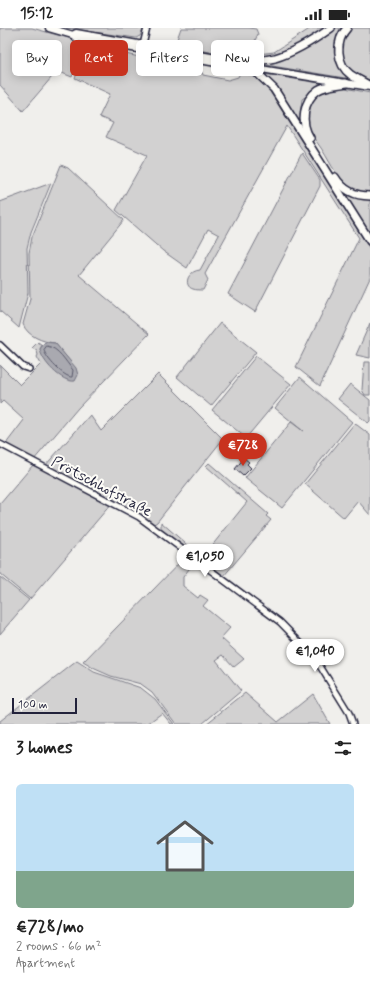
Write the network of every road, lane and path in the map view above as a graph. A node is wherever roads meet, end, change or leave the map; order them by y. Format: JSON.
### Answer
{"nodes":[{"id":1,"x":49,"y":28,"type":"edge"},
{"id":2,"x":147,"y":28,"type":"edge"},
{"id":3,"x":331,"y":28,"type":"edge"},
{"id":4,"x":348,"y":28,"type":"edge"},
{"id":5,"x":72,"y":35,"type":"junction"},
{"id":6,"x":144,"y":40,"type":"edge"},
{"id":7,"x":136,"y":44,"type":"edge"},
{"id":8,"x":264,"y":59,"type":"edge"},
{"id":9,"x":211,"y":62,"type":"edge"},
{"id":10,"x":264,"y":69,"type":"edge"},
{"id":11,"x":260,"y":76,"type":"edge"},
{"id":12,"x":346,"y":83,"type":"junction"},
{"id":13,"x":370,"y":86,"type":"edge"},
{"id":14,"x":370,"y":196,"type":"edge"},
{"id":15,"x":370,"y":241,"type":"edge"},
{"id":16,"x":0,"y":345,"type":"edge"},
{"id":17,"x":29,"y":369,"type":"dead end"},
{"id":18,"x":0,"y":444,"type":"edge"},
{"id":19,"x":353,"y":724,"type":"edge"}],
"edges":[{"from":1,"to":5,"type":"main road"},
{"from":2,"to":6,"type":"street"},
{"from":3,"to":8,"type":"highway"},
{"from":4,"to":13,"type":"highway"},
{"from":5,"to":7,"type":"main road"},
{"from":5,"to":9,"type":"main road"},
{"from":10,"to":12,"type":"main road"},
{"from":11,"to":15,"type":"highway"},
{"from":12,"to":13,"type":"main road"},
{"from":12,"to":14,"type":"highway"},
{"from":16,"to":17,"type":"street"},
{"from":18,"to":19,"type":"street","name":"Prötschhofstraße"}]}
